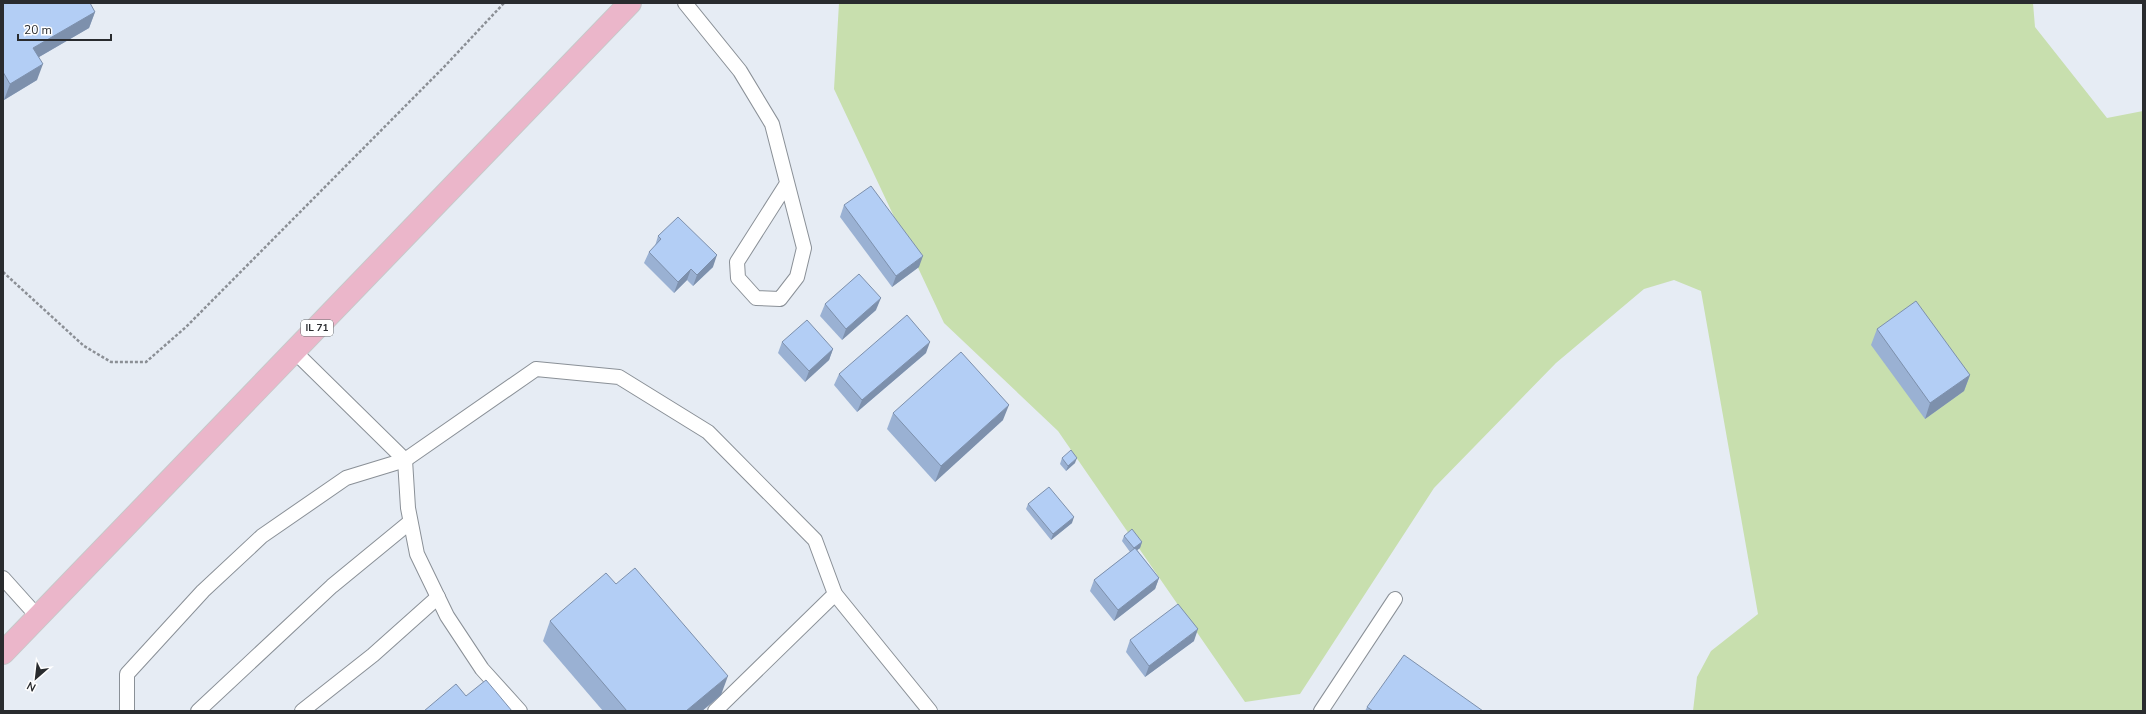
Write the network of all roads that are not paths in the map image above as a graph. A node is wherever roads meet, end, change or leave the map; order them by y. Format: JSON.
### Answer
{"nodes":[{"id":1,"x":630,"y":3,"type":"edge"},
{"id":2,"x":686,"y":3,"type":"edge"},
{"id":3,"x":786,"y":184,"type":"junction"},
{"id":4,"x":294,"y":351,"type":"junction"},
{"id":5,"x":405,"y":460,"type":"junction"},
{"id":6,"x":410,"y":522,"type":"junction"},
{"id":7,"x":3,"y":578,"type":"edge"},
{"id":8,"x":835,"y":594,"type":"junction"},
{"id":9,"x":438,"y":597,"type":"junction"},
{"id":10,"x":1395,"y":599,"type":"dead end"},
{"id":11,"x":38,"y":617,"type":"junction"},
{"id":12,"x":3,"y":653,"type":"edge"},
{"id":13,"x":127,"y":711,"type":"edge"},
{"id":14,"x":198,"y":711,"type":"edge"},
{"id":15,"x":302,"y":711,"type":"edge"},
{"id":16,"x":520,"y":711,"type":"edge"},
{"id":17,"x":715,"y":711,"type":"edge"},
{"id":18,"x":930,"y":711,"type":"edge"},
{"id":19,"x":1320,"y":711,"type":"edge"}],
"edges":[{"from":1,"to":4,"type":"main road","number":"IL 71"},
{"from":2,"to":3,"type":"lane"},
{"from":3,"to":3,"type":"lane"},
{"from":4,"to":5,"type":"lane"},
{"from":4,"to":11,"type":"main road","number":"IL 71"},
{"from":5,"to":6,"type":"lane"},
{"from":5,"to":8,"type":"lane"},
{"from":5,"to":13,"type":"lane"},
{"from":6,"to":9,"type":"lane"},
{"from":6,"to":14,"type":"lane"},
{"from":7,"to":11,"type":"lane"},
{"from":8,"to":17,"type":"lane"},
{"from":8,"to":18,"type":"lane"},
{"from":9,"to":15,"type":"lane"},
{"from":9,"to":16,"type":"lane"},
{"from":10,"to":19,"type":"lane"},
{"from":11,"to":12,"type":"main road","number":"IL 71"}]}
